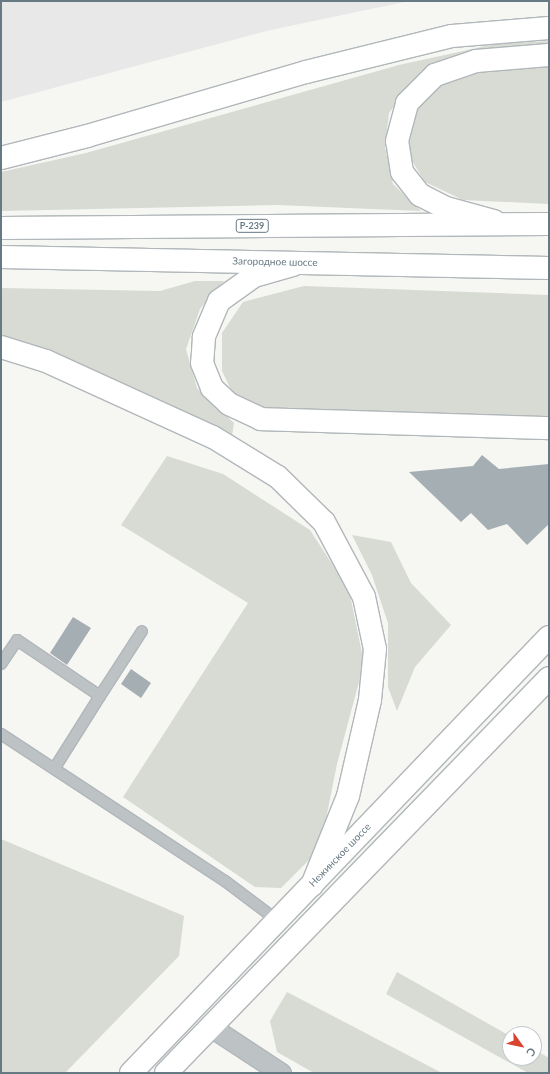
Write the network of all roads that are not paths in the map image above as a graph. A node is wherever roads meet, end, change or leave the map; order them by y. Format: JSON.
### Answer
{"nodes":[{"id":1,"x":549,"y":28,"type":"edge"},
{"id":2,"x":549,"y":55,"type":"edge"},
{"id":3,"x":1,"y":158,"type":"edge"},
{"id":4,"x":502,"y":224,"type":"junction"},
{"id":5,"x":549,"y":224,"type":"edge"},
{"id":6,"x":1,"y":228,"type":"edge"},
{"id":7,"x":1,"y":257,"type":"edge"},
{"id":8,"x":304,"y":262,"type":"junction"},
{"id":9,"x":549,"y":268,"type":"edge"},
{"id":10,"x":1,"y":347,"type":"edge"},
{"id":11,"x":549,"y":428,"type":"edge"},
{"id":12,"x":142,"y":631,"type":"dead end"},
{"id":13,"x":549,"y":637,"type":"edge"},
{"id":14,"x":1,"y":664,"type":"edge"},
{"id":15,"x":549,"y":678,"type":"edge"},
{"id":16,"x":100,"y":696,"type":"junction"},
{"id":17,"x":1,"y":734,"type":"edge"},
{"id":18,"x":54,"y":769,"type":"junction"},
{"id":19,"x":312,"y":885,"type":"junction"},
{"id":20,"x":278,"y":921,"type":"junction"},
{"id":21,"x":211,"y":1027,"type":"junction"},
{"id":22,"x":131,"y":1073,"type":"edge"},
{"id":23,"x":166,"y":1073,"type":"edge"},
{"id":24,"x":281,"y":1073,"type":"edge"}],
"edges":[{"from":1,"to":3,"type":"main road"},
{"from":2,"to":4,"type":"main road"},
{"from":4,"to":5,"type":"main road","number":"Р-239"},
{"from":4,"to":6,"type":"main road","number":"Р-239"},
{"from":7,"to":8,"type":"main road","name":"Загородное шоссе"},
{"from":8,"to":9,"type":"main road","name":"Загородное шоссе"},
{"from":8,"to":11,"type":"main road"},
{"from":10,"to":19,"type":"main road"},
{"from":12,"to":16,"type":"lane"},
{"from":13,"to":19,"type":"main road","name":"Нежинское шоссе"},
{"from":14,"to":16,"type":"lane"},
{"from":15,"to":21,"type":"main road"},
{"from":16,"to":18,"type":"lane"},
{"from":17,"to":18,"type":"lane"},
{"from":18,"to":20,"type":"lane"},
{"from":19,"to":20,"type":"main road","name":"Нежинское шоссе"},
{"from":20,"to":22,"type":"main road","name":"Нежинское шоссе"},
{"from":21,"to":23,"type":"main road"},
{"from":21,"to":24,"type":"street"}]}
